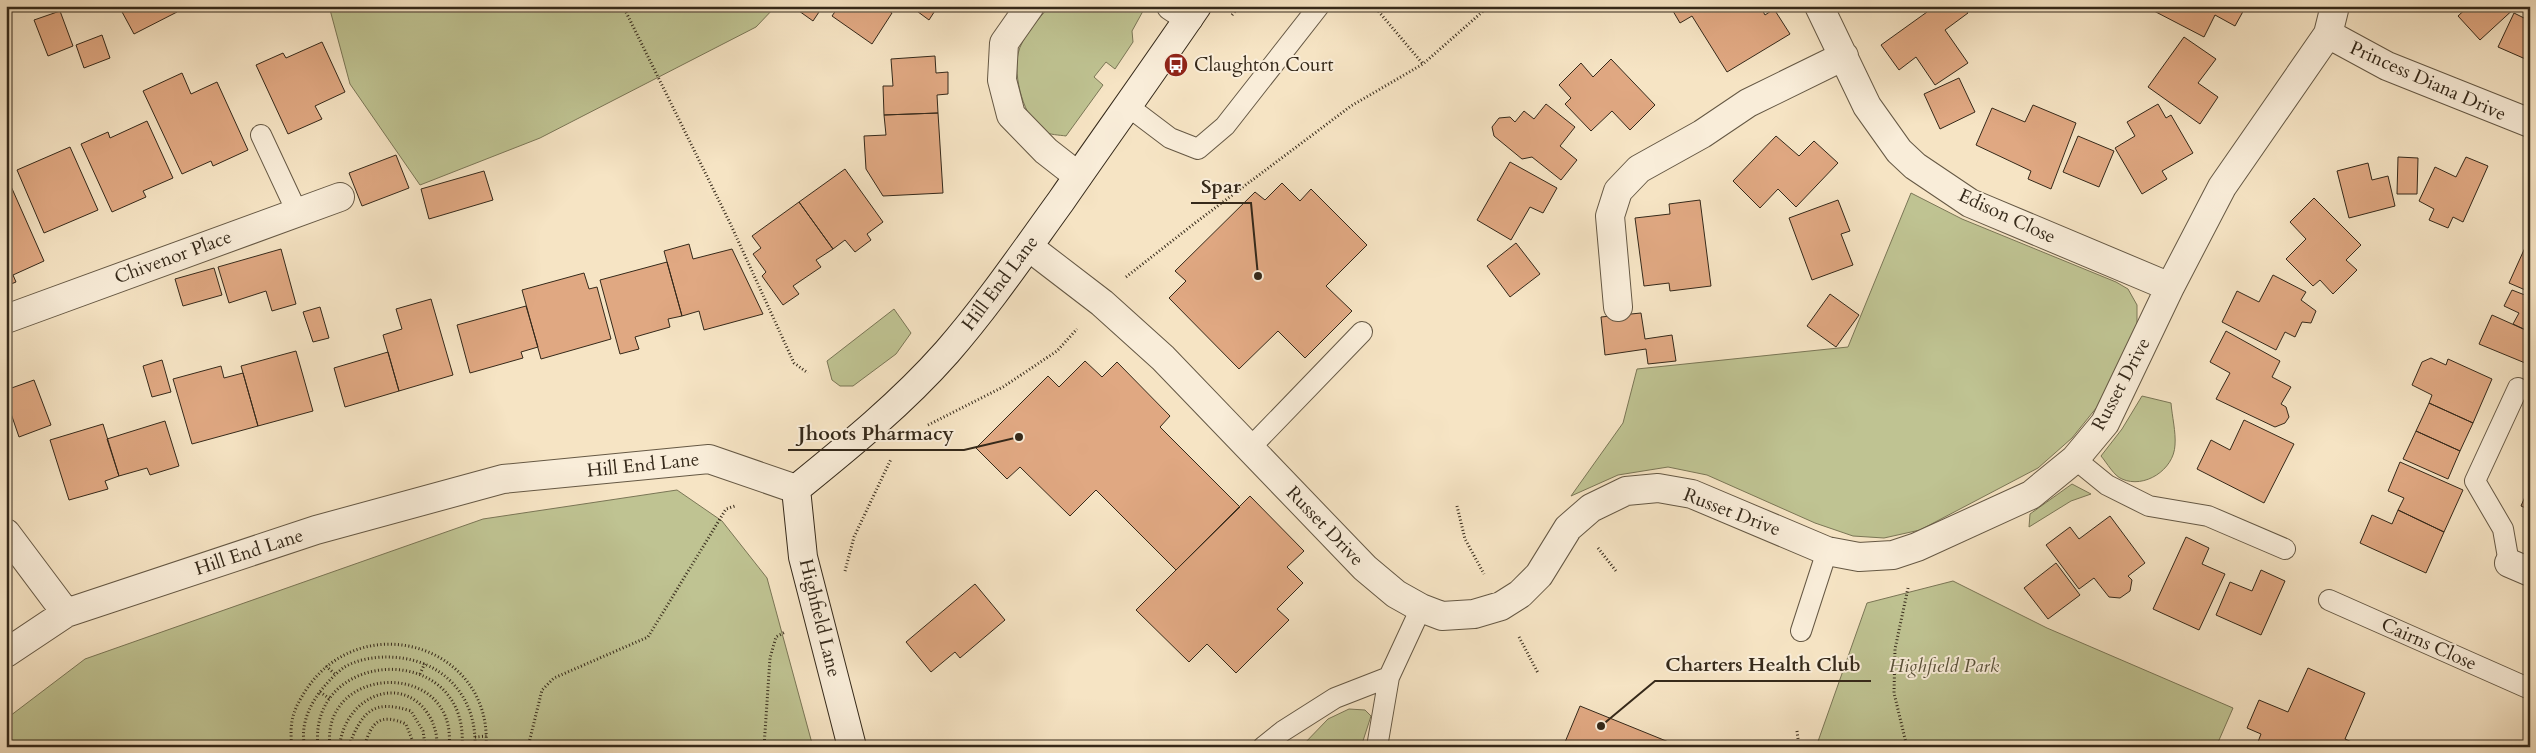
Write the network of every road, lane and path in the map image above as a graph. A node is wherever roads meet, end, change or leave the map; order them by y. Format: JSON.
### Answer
{"nodes":[{"id":1,"x":622,"y":6,"type":"edge"},
{"id":2,"x":1030,"y":6,"type":"edge"},
{"id":3,"x":1319,"y":6,"type":"edge"},
{"id":4,"x":1374,"y":6,"type":"edge"},
{"id":5,"x":1819,"y":6,"type":"edge"},
{"id":6,"x":2336,"y":6,"type":"edge"},
{"id":7,"x":1186,"y":10,"type":"edge"},
{"id":8,"x":2328,"y":34,"type":"junction"},
{"id":9,"x":1844,"y":56,"type":"junction"},
{"id":10,"x":1423,"y":64,"type":"dead end"},
{"id":11,"x":1129,"y":107,"type":"junction"},
{"id":12,"x":2530,"y":123,"type":"edge"},
{"id":13,"x":261,"y":135,"type":"dead end"},
{"id":14,"x":1078,"y":176,"type":"junction"},
{"id":15,"x":340,"y":197,"type":"dead end"},
{"id":16,"x":298,"y":212,"type":"junction"},
{"id":17,"x":1029,"y":247,"type":"junction"},
{"id":18,"x":2170,"y":287,"type":"junction"},
{"id":19,"x":1618,"y":307,"type":"dead end"},
{"id":20,"x":6,"y":319,"type":"edge"},
{"id":21,"x":1362,"y":332,"type":"dead end"},
{"id":22,"x":808,"y":373,"type":"dead end"},
{"id":23,"x":2518,"y":388,"type":"dead end"},
{"id":24,"x":1250,"y":448,"type":"junction"},
{"id":25,"x":2076,"y":459,"type":"junction"},
{"id":26,"x":796,"y":488,"type":"junction"},
{"id":27,"x":743,"y":504,"type":"dead end"},
{"id":28,"x":1457,"y":506,"type":"dead end"},
{"id":29,"x":6,"y":533,"type":"edge"},
{"id":30,"x":1595,"y":545,"type":"dead end"},
{"id":31,"x":2286,"y":549,"type":"dead end"},
{"id":32,"x":1828,"y":551,"type":"junction"},
{"id":33,"x":2519,"y":568,"type":"edge"},
{"id":34,"x":1616,"y":571,"type":"dead end"},
{"id":35,"x":1485,"y":576,"type":"dead end"},
{"id":36,"x":1909,"y":585,"type":"dead end"},
{"id":37,"x":2329,"y":600,"type":"dead end"},
{"id":38,"x":1421,"y":608,"type":"junction"},
{"id":39,"x":66,"y":613,"type":"junction"},
{"id":40,"x":821,"y":623,"type":"junction"},
{"id":41,"x":1800,"y":631,"type":"dead end"},
{"id":42,"x":1517,"y":634,"type":"dead end"},
{"id":43,"x":6,"y":653,"type":"edge"},
{"id":44,"x":425,"y":663,"type":"junction"},
{"id":45,"x":326,"y":666,"type":"junction"},
{"id":46,"x":1538,"y":673,"type":"dead end"},
{"id":47,"x":420,"y":674,"type":"junction"},
{"id":48,"x":336,"y":675,"type":"junction"},
{"id":49,"x":1389,"y":678,"type":"junction"},
{"id":50,"x":2530,"y":689,"type":"edge"},
{"id":51,"x":320,"y":692,"type":"junction"},
{"id":52,"x":330,"y":699,"type":"junction"},
{"id":53,"x":1798,"y":731,"type":"dead end"},
{"id":54,"x":487,"y":736,"type":"junction"},
{"id":55,"x":475,"y":737,"type":"junction"},
{"id":56,"x":340,"y":743,"type":"junction"},
{"id":57,"x":424,"y":746,"type":"edge"},
{"id":58,"x":292,"y":747,"type":"edge"},
{"id":59,"x":305,"y":747,"type":"edge"},
{"id":60,"x":318,"y":747,"type":"edge"},
{"id":61,"x":331,"y":747,"type":"edge"},
{"id":62,"x":364,"y":747,"type":"edge"},
{"id":63,"x":385,"y":747,"type":"edge"},
{"id":64,"x":393,"y":747,"type":"edge"},
{"id":65,"x":415,"y":747,"type":"edge"},
{"id":66,"x":429,"y":747,"type":"edge"},
{"id":67,"x":436,"y":747,"type":"edge"},
{"id":68,"x":448,"y":747,"type":"edge"},
{"id":69,"x":462,"y":747,"type":"edge"},
{"id":70,"x":475,"y":747,"type":"edge"},
{"id":71,"x":486,"y":747,"type":"edge"},
{"id":72,"x":528,"y":747,"type":"edge"},
{"id":73,"x":764,"y":747,"type":"edge"},
{"id":74,"x":852,"y":747,"type":"edge"},
{"id":75,"x":1263,"y":747,"type":"edge"},
{"id":76,"x":1377,"y":747,"type":"edge"},
{"id":77,"x":1799,"y":747,"type":"edge"},
{"id":78,"x":1907,"y":747,"type":"edge"}],
"edges":[{"from":1,"to":22,"type":"path"},
{"from":2,"to":14,"type":"street"},
{"from":3,"to":11,"type":"lane"},
{"from":4,"to":10,"type":"path"},
{"from":5,"to":9,"type":"street","name":"Edison Close"},
{"from":6,"to":8,"type":"street","name":"Russet Drive"},
{"from":7,"to":11,"type":"street","name":"Hill End Lane"},
{"from":8,"to":12,"type":"street","name":"Princess Diana Drive"},
{"from":8,"to":18,"type":"street","name":"Russet Drive"},
{"from":9,"to":18,"type":"street","name":"Edison Close"},
{"from":9,"to":19,"type":"street"},
{"from":11,"to":14,"type":"street","name":"Hill End Lane"},
{"from":13,"to":16,"type":"lane"},
{"from":14,"to":17,"type":"street","name":"Hill End Lane"},
{"from":15,"to":16,"type":"street","name":"Chivenor Place"},
{"from":16,"to":20,"type":"street","name":"Chivenor Place"},
{"from":17,"to":24,"type":"street","name":"Russet Drive"},
{"from":17,"to":26,"type":"street","name":"Hill End Lane"},
{"from":18,"to":25,"type":"street","name":"Russet Drive"},
{"from":21,"to":24,"type":"lane"},
{"from":23,"to":33,"type":"lane"},
{"from":24,"to":38,"type":"street","name":"Russet Drive"},
{"from":25,"to":31,"type":"lane"},
{"from":25,"to":32,"type":"street","name":"Russet Drive"},
{"from":26,"to":39,"type":"street","name":"Hill End Lane"},
{"from":26,"to":40,"type":"street","name":"Highfield Lane"},
{"from":27,"to":72,"type":"path"},
{"from":28,"to":35,"type":"path"},
{"from":29,"to":39,"type":"street"},
{"from":30,"to":34,"type":"path"},
{"from":32,"to":38,"type":"street","name":"Russet Drive"},
{"from":32,"to":41,"type":"lane"},
{"from":36,"to":78,"type":"path"},
{"from":37,"to":50,"type":"lane","name":"Cairns Close"},
{"from":38,"to":49,"type":"lane"},
{"from":39,"to":43,"type":"street","name":"Hill End Lane"},
{"from":40,"to":73,"type":"path"},
{"from":40,"to":74,"type":"street","name":"Highfield Lane"},
{"from":42,"to":46,"type":"path"},
{"from":44,"to":47,"type":"path"},
{"from":44,"to":48,"type":"path"},
{"from":44,"to":55,"type":"path"},
{"from":45,"to":48,"type":"path"},
{"from":45,"to":54,"type":"path"},
{"from":45,"to":58,"type":"path"},
{"from":47,"to":52,"type":"path"},
{"from":47,"to":69,"type":"path"},
{"from":48,"to":51,"type":"path"},
{"from":49,"to":75,"type":"lane"},
{"from":49,"to":76,"type":"lane"},
{"from":51,"to":52,"type":"path"},
{"from":51,"to":59,"type":"path"},
{"from":52,"to":60,"type":"path"},
{"from":53,"to":77,"type":"path"},
{"from":54,"to":55,"type":"path"},
{"from":54,"to":71,"type":"path"},
{"from":55,"to":70,"type":"path"},
{"from":56,"to":57,"type":"path"},
{"from":56,"to":61,"type":"path"},
{"from":56,"to":67,"type":"path"},
{"from":57,"to":66,"type":"path"},
{"from":61,"to":68,"type":"path"},
{"from":62,"to":65,"type":"path"},
{"from":63,"to":64,"type":"path"}]}
